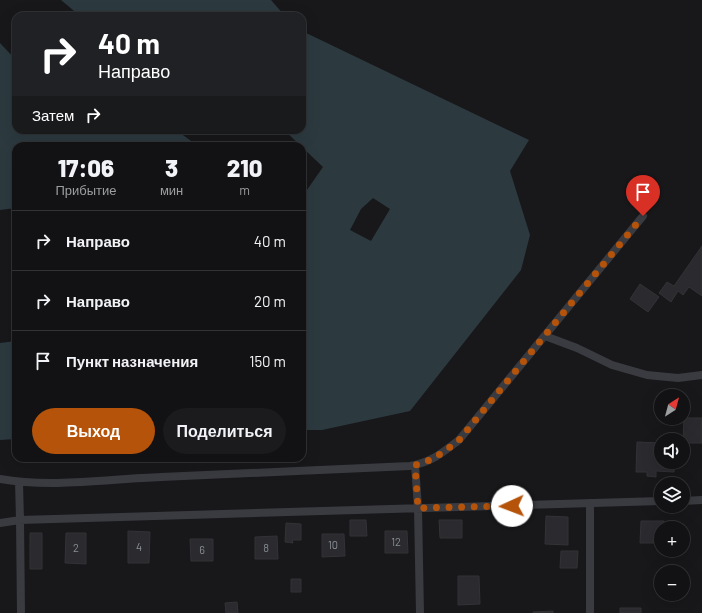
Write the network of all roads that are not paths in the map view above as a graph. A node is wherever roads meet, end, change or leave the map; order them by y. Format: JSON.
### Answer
{"nodes":[{"id":1,"x":643,"y":216,"type":"dead end"},
{"id":2,"x":545,"y":336,"type":"junction"},
{"id":3,"x":702,"y":375,"type":"edge"},
{"id":4,"x":415,"y":465,"type":"junction"},
{"id":5,"x":0,"y":479,"type":"edge"},
{"id":6,"x":19,"y":482,"type":"junction"},
{"id":7,"x":702,"y":500,"type":"edge"},
{"id":8,"x":654,"y":501,"type":"edge"},
{"id":9,"x":690,"y":501,"type":"edge"},
{"id":10,"x":590,"y":503,"type":"junction"},
{"id":11,"x":418,"y":508,"type":"junction"},
{"id":12,"x":20,"y":520,"type":"junction"},
{"id":13,"x":0,"y":523,"type":"edge"},
{"id":14,"x":21,"y":613,"type":"edge"},
{"id":15,"x":420,"y":613,"type":"edge"},
{"id":16,"x":590,"y":613,"type":"edge"}],
"edges":[{"from":1,"to":2,"type":"lane"},
{"from":2,"to":3,"type":"lane"},
{"from":2,"to":4,"type":"lane"},
{"from":4,"to":6,"type":"lane"},
{"from":4,"to":11,"type":"lane"},
{"from":5,"to":6,"type":"lane"},
{"from":6,"to":12,"type":"lane"},
{"from":7,"to":9,"type":"lane"},
{"from":8,"to":10,"type":"lane"},
{"from":10,"to":11,"type":"lane"},
{"from":10,"to":16,"type":"lane"},
{"from":11,"to":12,"type":"lane"},
{"from":11,"to":15,"type":"lane"},
{"from":12,"to":13,"type":"lane"},
{"from":12,"to":14,"type":"lane"}]}
